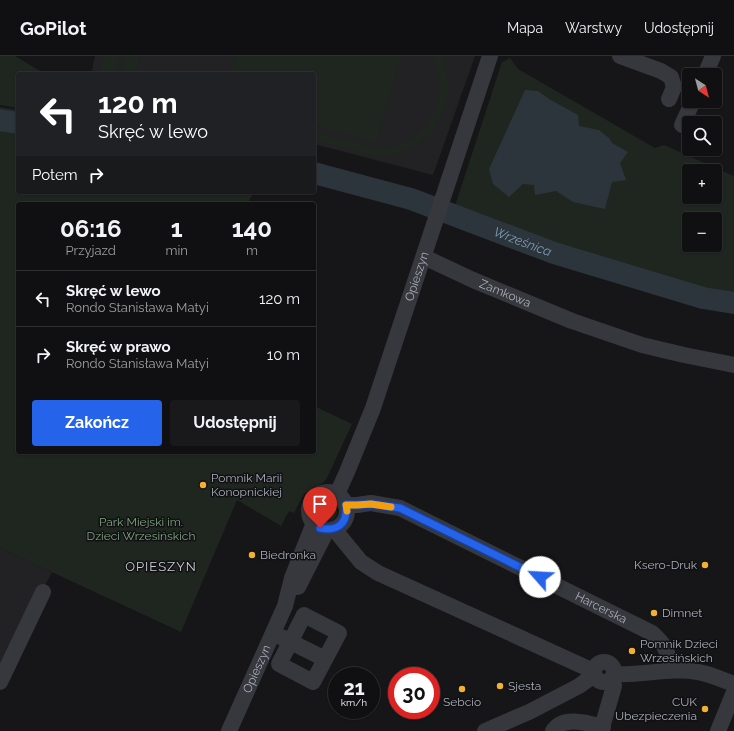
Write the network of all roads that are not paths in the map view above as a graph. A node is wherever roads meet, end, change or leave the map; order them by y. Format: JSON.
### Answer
{"nodes":[{"id":1,"x":490,"y":56,"type":"edge"},
{"id":2,"x":620,"y":56,"type":"edge"},
{"id":3,"x":713,"y":56,"type":"edge"},
{"id":4,"x":708,"y":68,"type":"edge"},
{"id":5,"x":669,"y":99,"type":"dead end"},
{"id":6,"x":424,"y":257,"type":"junction"},
{"id":7,"x":734,"y":365,"type":"edge"},
{"id":8,"x":342,"y":499,"type":"junction"},
{"id":9,"x":325,"y":527,"type":"junction"},
{"id":10,"x":43,"y":592,"type":"dead end"},
{"id":11,"x":273,"y":632,"type":"junction"},
{"id":12,"x":290,"y":642,"type":"junction"},
{"id":13,"x":325,"y":659,"type":"junction"},
{"id":14,"x":672,"y":670,"type":"junction"},
{"id":15,"x":594,"y":673,"type":"junction"},
{"id":16,"x":613,"y":676,"type":"junction"},
{"id":17,"x":0,"y":682,"type":"edge"},
{"id":18,"x":734,"y":684,"type":"edge"},
{"id":19,"x":734,"y":692,"type":"edge"},
{"id":20,"x":602,"y":729,"type":"edge"},
{"id":21,"x":229,"y":731,"type":"edge"},
{"id":22,"x":486,"y":731,"type":"edge"},
{"id":23,"x":553,"y":731,"type":"edge"},
{"id":24,"x":718,"y":731,"type":"edge"}],
"edges":[{"from":1,"to":6,"type":"street","name":"Opieszyn"},
{"from":2,"to":5,"type":"street"},
{"from":3,"to":4,"type":"street"},
{"from":6,"to":7,"type":"street","name":"Zamkowa"},
{"from":6,"to":8,"type":"street","name":"Opieszyn"},
{"from":8,"to":9,"type":"street"},
{"from":8,"to":9,"type":"street"},
{"from":8,"to":14,"type":"street","name":"Harcerska"},
{"from":9,"to":11,"type":"street","name":"Opieszyn"},
{"from":9,"to":15,"type":"street"},
{"from":10,"to":17,"type":"street"},
{"from":11,"to":12,"type":"street"},
{"from":11,"to":21,"type":"street","name":"Opieszyn"},
{"from":12,"to":13,"type":"street"},
{"from":12,"to":13,"type":"street"},
{"from":12,"to":13,"type":"street"},
{"from":14,"to":16,"type":"street"},
{"from":14,"to":18,"type":"street"},
{"from":15,"to":16,"type":"street"},
{"from":15,"to":22,"type":"street"},
{"from":16,"to":20,"type":"street"},
{"from":19,"to":24,"type":"street"},
{"from":20,"to":23,"type":"street"}]}
